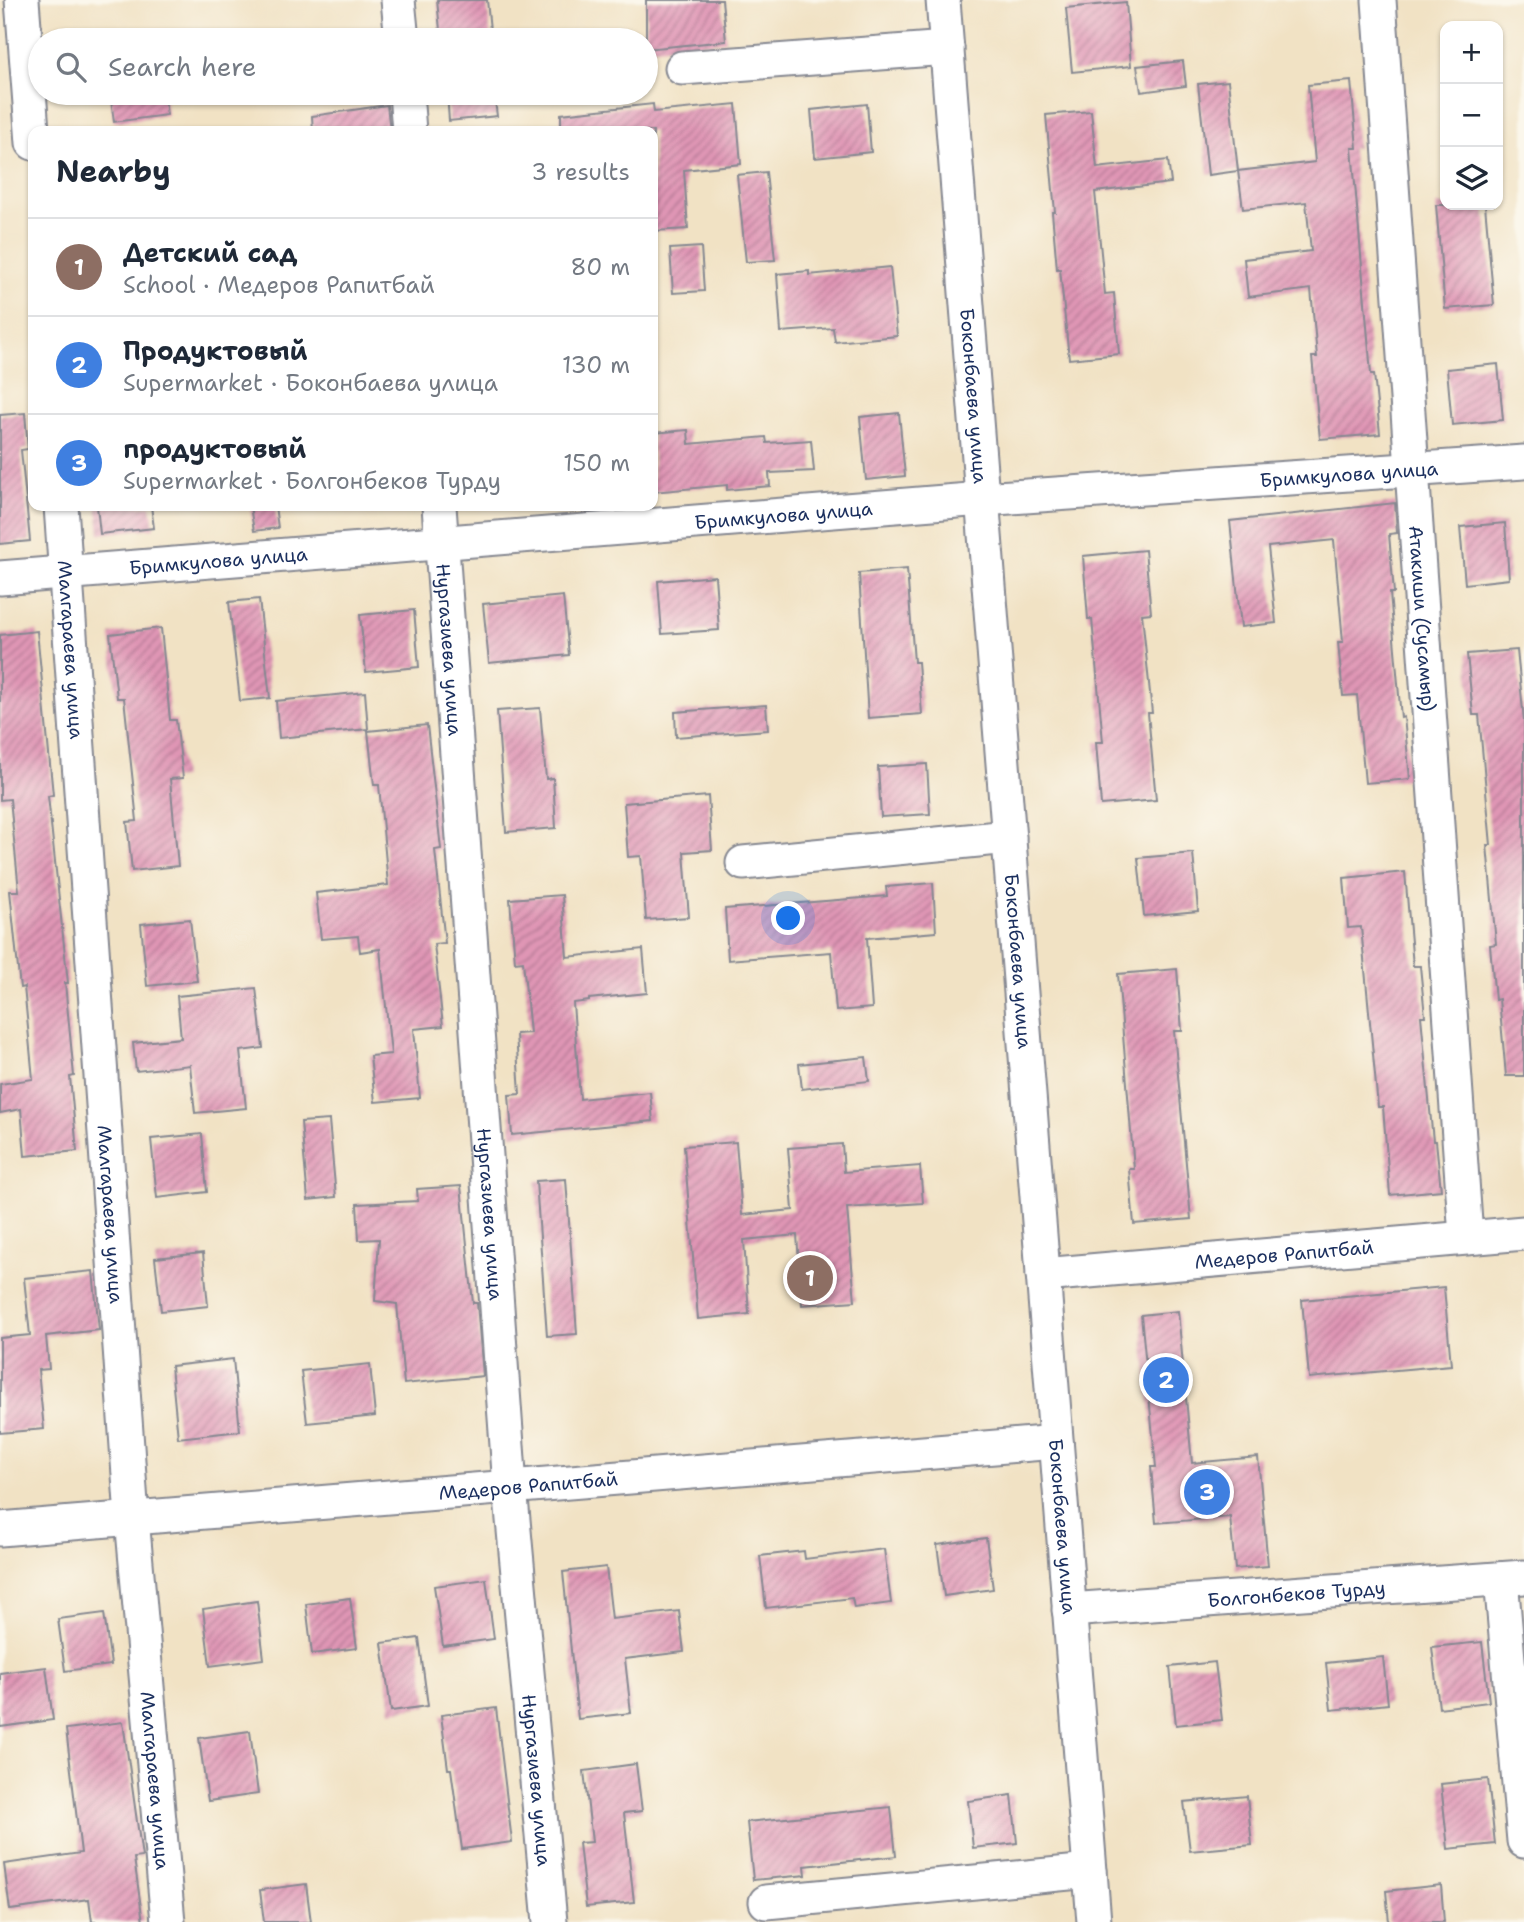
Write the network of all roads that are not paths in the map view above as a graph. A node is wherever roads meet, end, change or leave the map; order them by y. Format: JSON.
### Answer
{"nodes":[{"id":1,"x":22,"y":0,"type":"edge"},
{"id":2,"x":398,"y":0,"type":"edge"},
{"id":3,"x":943,"y":0,"type":"edge"},
{"id":4,"x":1379,"y":0,"type":"edge"},
{"id":5,"x":401,"y":28,"type":"edge"},
{"id":6,"x":947,"y":48,"type":"junction"},
{"id":7,"x":682,"y":68,"type":"dead end"},
{"id":8,"x":28,"y":78,"type":"edge"},
{"id":9,"x":30,"y":105,"type":"edge"},
{"id":10,"x":407,"y":105,"type":"edge"},
{"id":11,"x":32,"y":126,"type":"edge"},
{"id":12,"x":409,"y":126,"type":"edge"},
{"id":13,"x":1524,"y":462,"type":"edge"},
{"id":14,"x":1413,"y":469,"type":"junction"},
{"id":15,"x":982,"y":499,"type":"junction"},
{"id":16,"x":61,"y":511,"type":"edge"},
{"id":17,"x":439,"y":511,"type":"edge"},
{"id":18,"x":442,"y":542,"type":"junction"},
{"id":19,"x":66,"y":573,"type":"junction"},
{"id":20,"x":0,"y":578,"type":"edge"},
{"id":21,"x":1009,"y":836,"type":"junction"},
{"id":22,"x":743,"y":863,"type":"dead end"},
{"id":23,"x":1524,"y":1233,"type":"edge"},
{"id":24,"x":1466,"y":1237,"type":"junction"},
{"id":25,"x":1043,"y":1275,"type":"junction"},
{"id":26,"x":1056,"y":1442,"type":"junction"},
{"id":27,"x":510,"y":1488,"type":"junction"},
{"id":28,"x":132,"y":1518,"type":"junction"},
{"id":29,"x":0,"y":1529,"type":"edge"},
{"id":30,"x":1512,"y":1578,"type":"edge"},
{"id":31,"x":1069,"y":1610,"type":"junction"},
{"id":32,"x":1524,"y":1841,"type":"edge"},
{"id":33,"x":1090,"y":1871,"type":"junction"},
{"id":34,"x":766,"y":1902,"type":"dead end"},
{"id":35,"x":168,"y":1922,"type":"edge"},
{"id":36,"x":550,"y":1922,"type":"edge"},
{"id":37,"x":1094,"y":1922,"type":"edge"}],
"edges":[{"from":1,"to":8,"type":"street"},
{"from":2,"to":5,"type":"street"},
{"from":3,"to":6,"type":"street","name":"Боконбаева улица"},
{"from":4,"to":14,"type":"street","name":"Атакиши (Сусамыр)"},
{"from":6,"to":7,"type":"street"},
{"from":6,"to":15,"type":"street","name":"Боконбаева улица"},
{"from":9,"to":11,"type":"street"},
{"from":10,"to":12,"type":"street"},
{"from":13,"to":14,"type":"street","name":"Бримкулова улица"},
{"from":14,"to":15,"type":"street","name":"Бримкулова улица"},
{"from":14,"to":24,"type":"street","name":"Атакиши (Сусамыр)"},
{"from":15,"to":18,"type":"street","name":"Бримкулова улица"},
{"from":15,"to":21,"type":"street","name":"Боконбаева улица"},
{"from":16,"to":19,"type":"street","name":"Малгараева улица"},
{"from":17,"to":18,"type":"street","name":"Нургазиева улица"},
{"from":18,"to":19,"type":"street","name":"Бримкулова улица"},
{"from":18,"to":27,"type":"street","name":"Нургазиева улица"},
{"from":19,"to":20,"type":"street","name":"Бримкулова улица"},
{"from":19,"to":28,"type":"street","name":"Малгараева улица"},
{"from":21,"to":22,"type":"street"},
{"from":21,"to":25,"type":"street","name":"Боконбаева улица"},
{"from":23,"to":24,"type":"street","name":"Медеров Рапитбай"},
{"from":24,"to":25,"type":"street","name":"Медеров Рапитбай"},
{"from":25,"to":26,"type":"street","name":"Боконбаева улица"},
{"from":26,"to":27,"type":"street","name":"Медеров Рапитбай"},
{"from":26,"to":31,"type":"street","name":"Боконбаева улица"},
{"from":27,"to":28,"type":"street","name":"Медеров Рапитбай"},
{"from":27,"to":36,"type":"street","name":"Нургазиева улица"},
{"from":28,"to":29,"type":"street","name":"Медеров Рапитбай"},
{"from":28,"to":35,"type":"street","name":"Малгараева улица"},
{"from":30,"to":31,"type":"street","name":"Болгонбеков Турду"},
{"from":30,"to":32,"type":"street"},
{"from":31,"to":33,"type":"street","name":"Боконбаева улица"},
{"from":33,"to":34,"type":"street"},
{"from":33,"to":37,"type":"street","name":"Боконбаева улица"}]}
